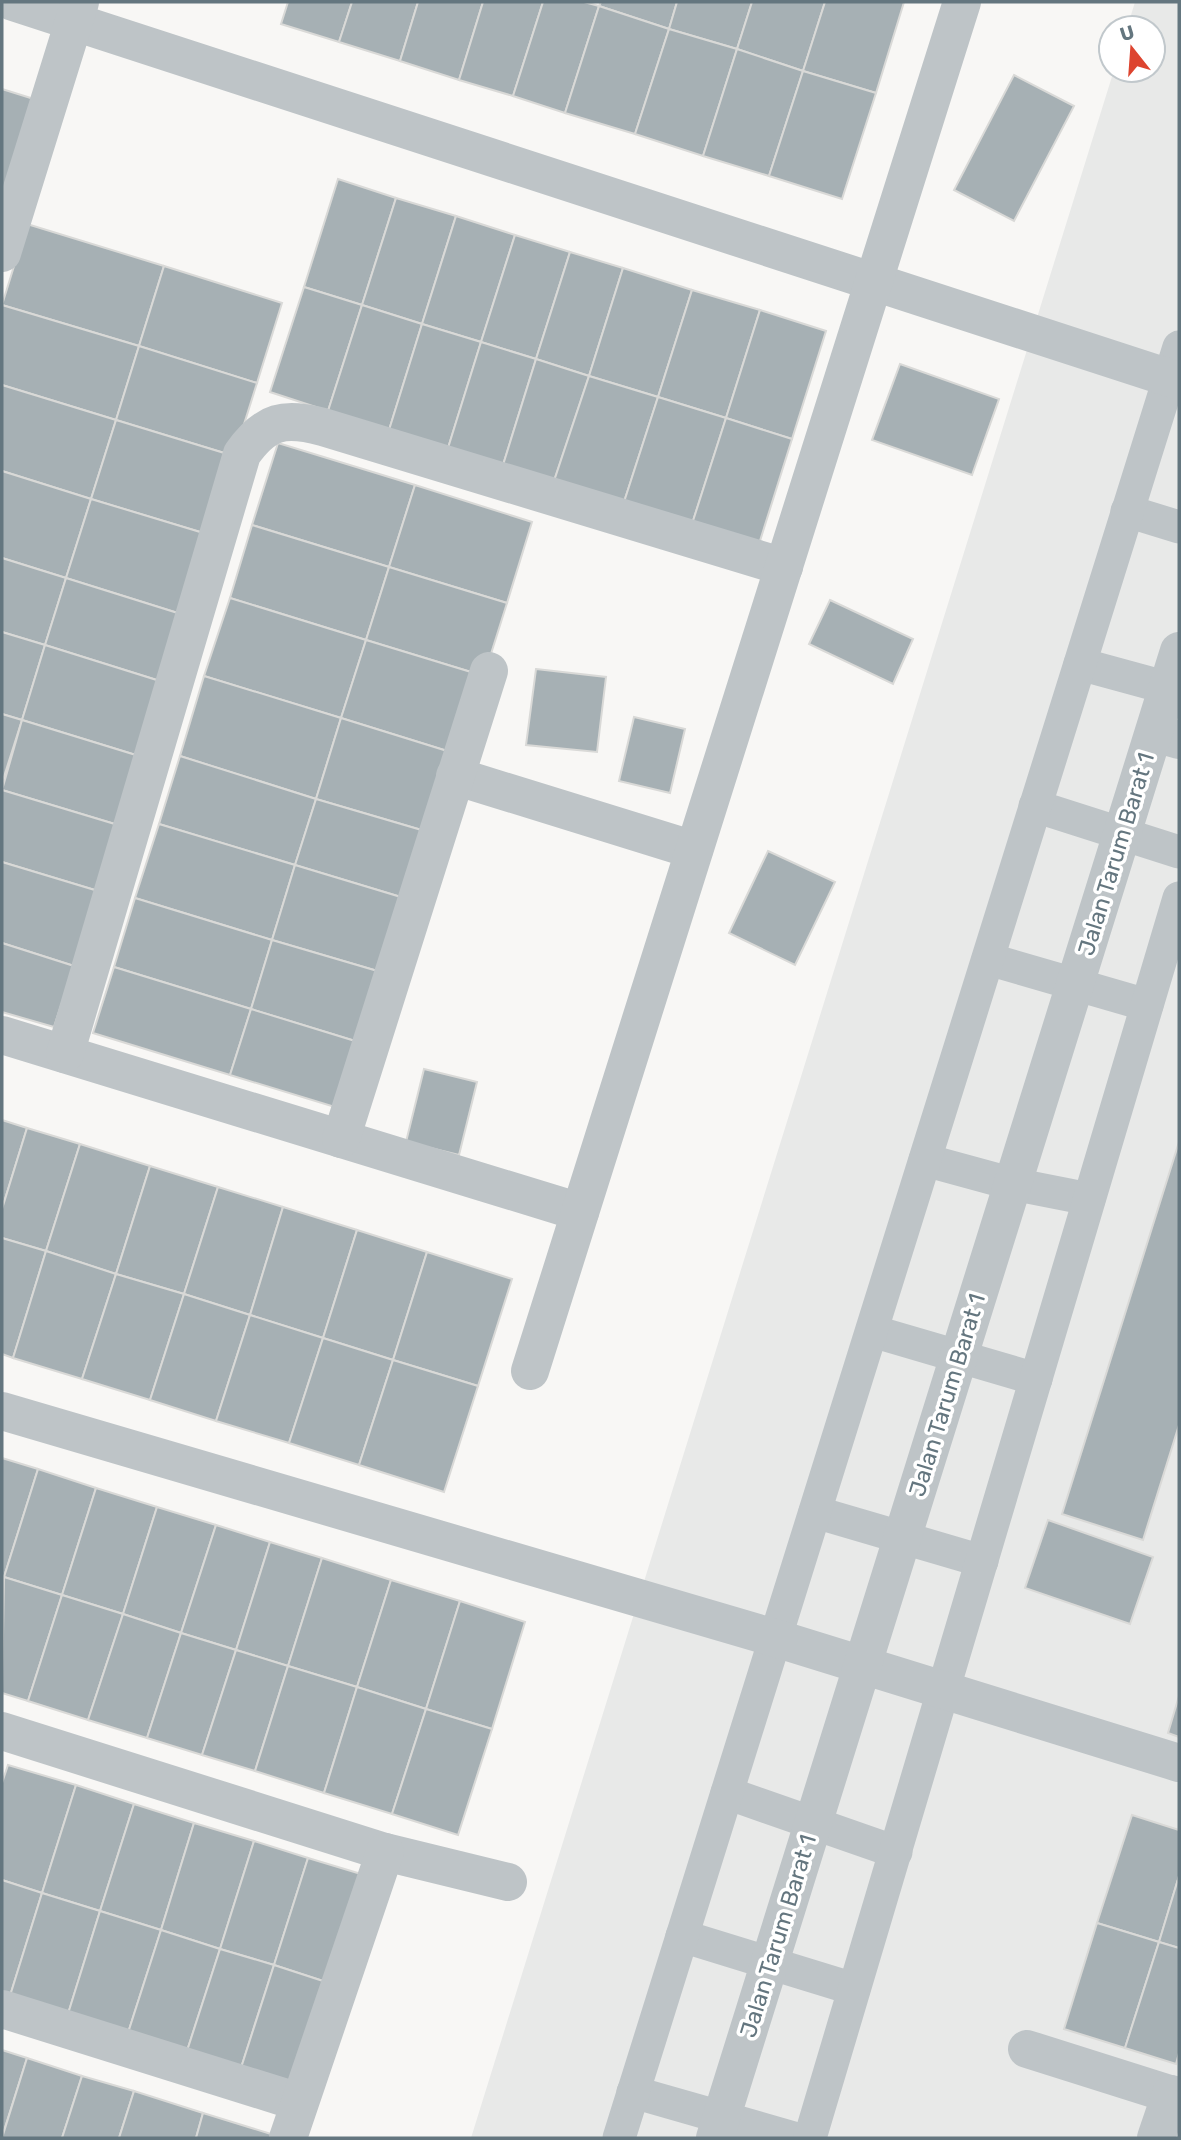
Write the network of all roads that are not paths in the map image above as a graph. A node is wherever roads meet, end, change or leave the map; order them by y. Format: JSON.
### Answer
{"nodes":[{"id":1,"x":13,"y":2,"type":"edge"},
{"id":2,"x":962,"y":2,"type":"edge"},
{"id":3,"x":77,"y":12,"type":"edge"},
{"id":4,"x":2,"y":253,"type":"edge"},
{"id":5,"x":874,"y":282,"type":"junction"},
{"id":6,"x":1176,"y":369,"type":"edge"},
{"id":7,"x":1127,"y":511,"type":"junction"},
{"id":8,"x":1179,"y":527,"type":"edge"},
{"id":9,"x":784,"y":567,"type":"junction"},
{"id":10,"x":1179,"y":652,"type":"edge"},
{"id":11,"x":1080,"y":664,"type":"junction"},
{"id":12,"x":489,"y":671,"type":"dead end"},
{"id":13,"x":1168,"y":688,"type":"junction"},
{"id":14,"x":1167,"y":736,"type":"edge"},
{"id":15,"x":455,"y":776,"type":"junction"},
{"id":16,"x":1035,"y":807,"type":"junction"},
{"id":17,"x":1122,"y":833,"type":"junction"},
{"id":18,"x":694,"y":850,"type":"junction"},
{"id":19,"x":1179,"y":852,"type":"edge"},
{"id":20,"x":1179,"y":898,"type":"edge"},
{"id":21,"x":988,"y":959,"type":"junction"},
{"id":22,"x":1075,"y":984,"type":"junction"},
{"id":23,"x":1147,"y":1005,"type":"junction"},
{"id":24,"x":2,"y":1035,"type":"edge"},
{"id":25,"x":65,"y":1054,"type":"junction"},
{"id":26,"x":341,"y":1139,"type":"junction"},
{"id":27,"x":925,"y":1160,"type":"junction"},
{"id":28,"x":1013,"y":1184,"type":"junction"},
{"id":29,"x":1090,"y":1199,"type":"junction"},
{"id":30,"x":580,"y":1212,"type":"junction"},
{"id":31,"x":872,"y":1331,"type":"junction"},
{"id":32,"x":959,"y":1356,"type":"junction"},
{"id":33,"x":530,"y":1371,"type":"dead end"},
{"id":34,"x":1036,"y":1378,"type":"junction"},
{"id":35,"x":2,"y":1411,"type":"edge"},
{"id":36,"x":815,"y":1512,"type":"junction"},
{"id":37,"x":902,"y":1538,"type":"junction"},
{"id":38,"x":982,"y":1561,"type":"junction"},
{"id":39,"x":775,"y":1638,"type":"junction"},
{"id":40,"x":863,"y":1665,"type":"junction"},
{"id":41,"x":944,"y":1689,"type":"junction"},
{"id":42,"x":2,"y":1731,"type":"edge"},
{"id":43,"x":1179,"y":1763,"type":"edge"},
{"id":44,"x":727,"y":1793,"type":"junction"},
{"id":45,"x":813,"y":1824,"type":"junction"},
{"id":46,"x":385,"y":1852,"type":"junction"},
{"id":47,"x":895,"y":1852,"type":"junction"},
{"id":48,"x":508,"y":1882,"type":"dead end"},
{"id":49,"x":682,"y":1936,"type":"junction"},
{"id":50,"x":769,"y":1963,"type":"junction"},
{"id":51,"x":854,"y":1989,"type":"junction"},
{"id":52,"x":2,"y":2009,"type":"edge"},
{"id":53,"x":1027,"y":2049,"type":"dead end"},
{"id":54,"x":633,"y":2092,"type":"junction"},
{"id":55,"x":1175,"y":2095,"type":"edge"},
{"id":56,"x":299,"y":2102,"type":"junction"},
{"id":57,"x":718,"y":2128,"type":"edge"},
{"id":58,"x":288,"y":2138,"type":"edge"},
{"id":59,"x":619,"y":2138,"type":"edge"},
{"id":60,"x":794,"y":2138,"type":"edge"},
{"id":61,"x":810,"y":2138,"type":"edge"},
{"id":62,"x":1156,"y":2138,"type":"edge"}],
"edges":[{"from":1,"to":3,"type":"street"},
{"from":2,"to":5,"type":"street"},
{"from":3,"to":4,"type":"street"},
{"from":3,"to":5,"type":"street"},
{"from":5,"to":6,"type":"street"},
{"from":5,"to":9,"type":"street"},
{"from":6,"to":7,"type":"lane"},
{"from":7,"to":8,"type":"lane"},
{"from":7,"to":11,"type":"lane"},
{"from":9,"to":18,"type":"street"},
{"from":9,"to":25,"type":"street"},
{"from":10,"to":13,"type":"street","name":"Jalan Tarum Barat 1"},
{"from":11,"to":13,"type":"lane"},
{"from":11,"to":16,"type":"lane"},
{"from":12,"to":15,"type":"street"},
{"from":13,"to":14,"type":"street","name":"Jalan Tarum Barat 1"},
{"from":14,"to":17,"type":"street","name":"Jalan Tarum Barat 1"},
{"from":15,"to":18,"type":"street"},
{"from":15,"to":26,"type":"street"},
{"from":16,"to":17,"type":"lane"},
{"from":16,"to":21,"type":"lane"},
{"from":17,"to":19,"type":"lane"},
{"from":17,"to":22,"type":"street","name":"Jalan Tarum Barat 1"},
{"from":18,"to":30,"type":"street"},
{"from":20,"to":23,"type":"lane"},
{"from":21,"to":22,"type":"lane"},
{"from":21,"to":27,"type":"lane"},
{"from":22,"to":23,"type":"lane"},
{"from":22,"to":28,"type":"street","name":"Jalan Tarum Barat 1"},
{"from":23,"to":29,"type":"lane"},
{"from":24,"to":25,"type":"street"},
{"from":25,"to":26,"type":"street"},
{"from":26,"to":30,"type":"street"},
{"from":27,"to":28,"type":"lane"},
{"from":27,"to":31,"type":"lane"},
{"from":28,"to":29,"type":"lane"},
{"from":28,"to":32,"type":"street","name":"Jalan Tarum Barat 1"},
{"from":29,"to":34,"type":"lane"},
{"from":30,"to":33,"type":"street"},
{"from":31,"to":32,"type":"lane"},
{"from":31,"to":36,"type":"lane"},
{"from":32,"to":34,"type":"lane"},
{"from":32,"to":37,"type":"street","name":"Jalan Tarum Barat 1"},
{"from":34,"to":38,"type":"lane"},
{"from":35,"to":39,"type":"street"},
{"from":36,"to":37,"type":"lane"},
{"from":36,"to":39,"type":"lane"},
{"from":37,"to":38,"type":"lane"},
{"from":37,"to":40,"type":"street","name":"Jalan Tarum Barat 1"},
{"from":38,"to":41,"type":"lane"},
{"from":39,"to":40,"type":"street"},
{"from":39,"to":44,"type":"lane"},
{"from":40,"to":41,"type":"street"},
{"from":40,"to":45,"type":"street","name":"Jalan Tarum Barat 1"},
{"from":41,"to":43,"type":"street"},
{"from":41,"to":47,"type":"lane"},
{"from":42,"to":46,"type":"street"},
{"from":44,"to":45,"type":"lane"},
{"from":44,"to":49,"type":"lane"},
{"from":45,"to":47,"type":"lane"},
{"from":45,"to":50,"type":"street","name":"Jalan Tarum Barat 1"},
{"from":46,"to":48,"type":"street"},
{"from":46,"to":56,"type":"street"},
{"from":47,"to":51,"type":"lane"},
{"from":49,"to":50,"type":"lane"},
{"from":49,"to":54,"type":"lane"},
{"from":50,"to":51,"type":"lane"},
{"from":50,"to":57,"type":"street","name":"Jalan Tarum Barat 1"},
{"from":51,"to":61,"type":"lane"},
{"from":52,"to":56,"type":"street"},
{"from":53,"to":55,"type":"street"},
{"from":54,"to":57,"type":"lane"},
{"from":54,"to":59,"type":"lane"},
{"from":55,"to":62,"type":"street"},
{"from":56,"to":58,"type":"street"},
{"from":57,"to":60,"type":"lane"}]}
